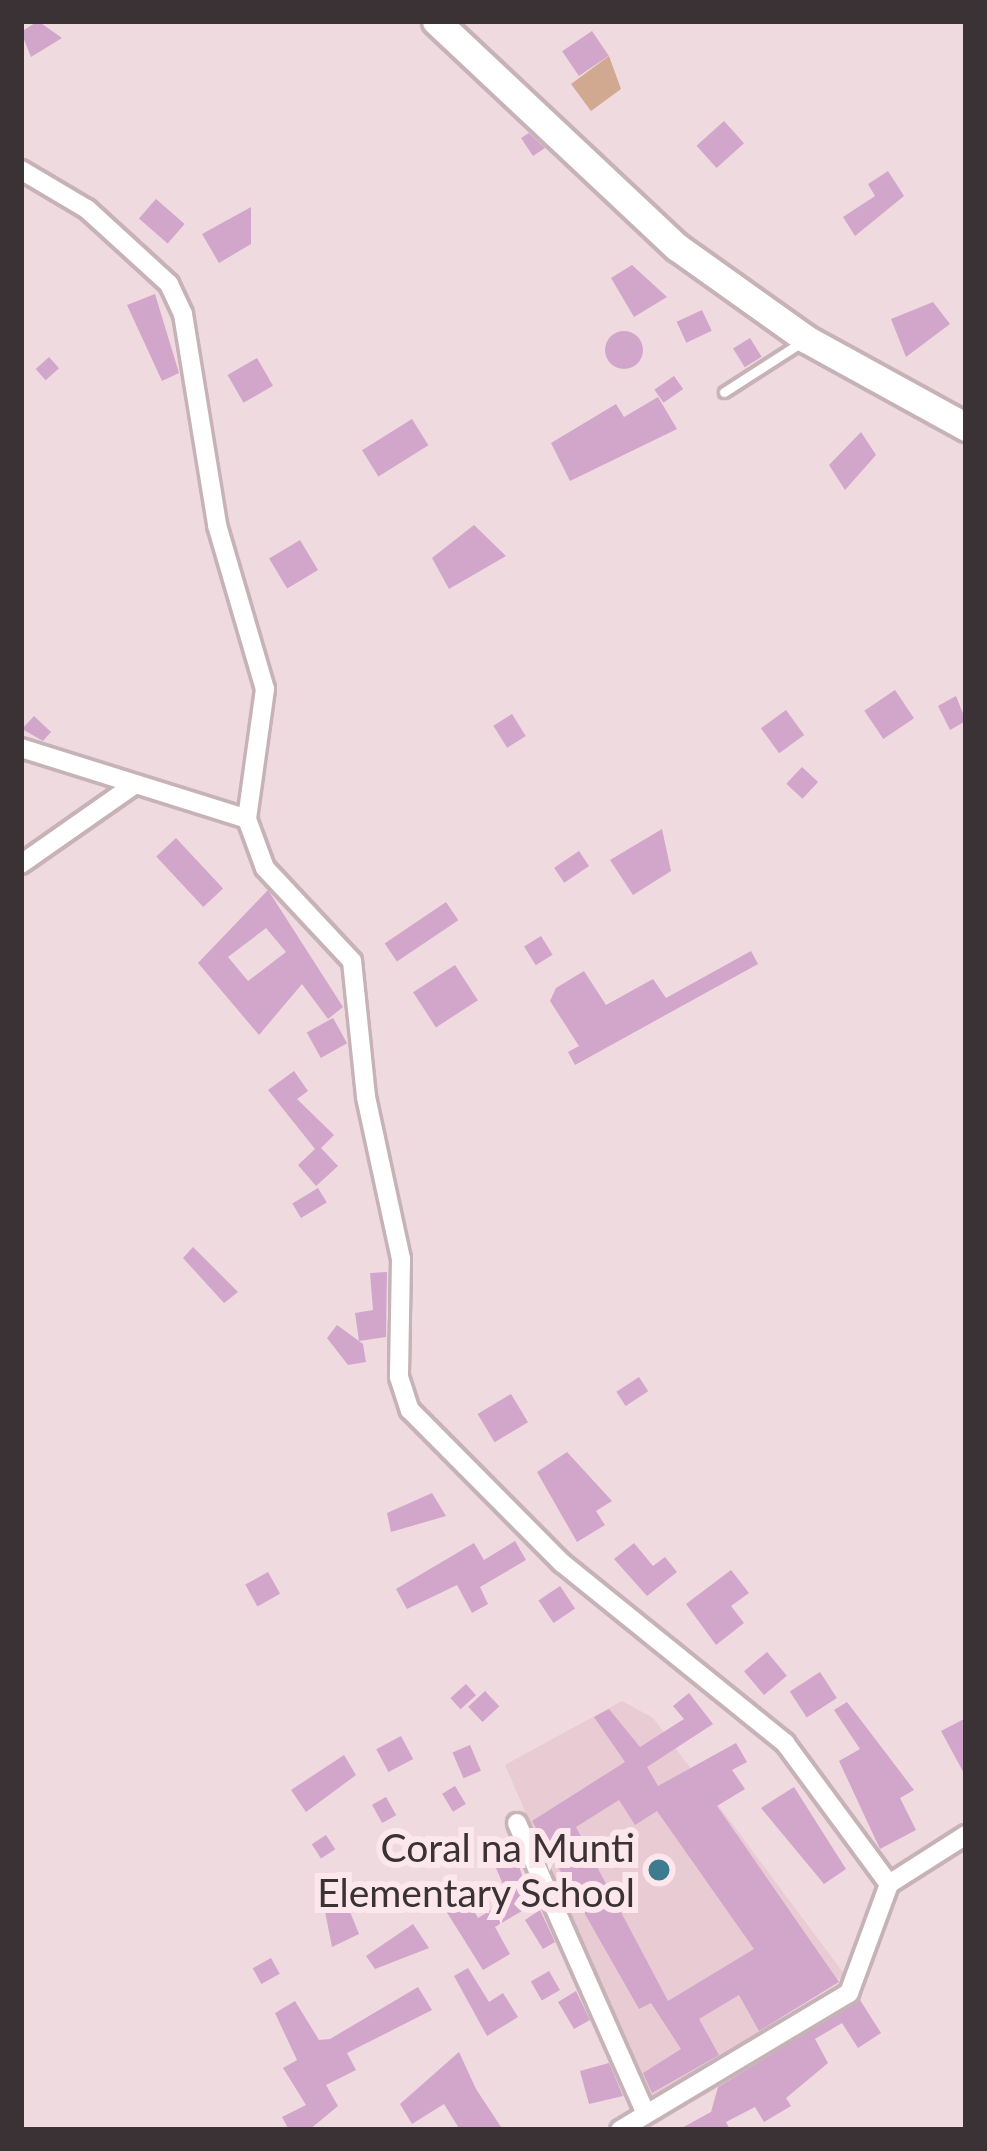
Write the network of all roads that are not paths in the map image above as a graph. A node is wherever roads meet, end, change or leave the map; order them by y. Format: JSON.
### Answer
{"nodes":[{"id":1,"x":436,"y":21,"type":"edge"},
{"id":2,"x":21,"y":170,"type":"edge"},
{"id":3,"x":806,"y":339,"type":"junction"},
{"id":4,"x":724,"y":392,"type":"dead end"},
{"id":5,"x":966,"y":427,"type":"edge"},
{"id":6,"x":21,"y":748,"type":"edge"},
{"id":7,"x":134,"y":784,"type":"junction"},
{"id":8,"x":247,"y":819,"type":"junction"},
{"id":9,"x":21,"y":864,"type":"edge"},
{"id":10,"x":517,"y":1823,"type":"dead end"},
{"id":11,"x":966,"y":1835,"type":"edge"},
{"id":12,"x":889,"y":1884,"type":"junction"},
{"id":13,"x":646,"y":2114,"type":"junction"},
{"id":14,"x":620,"y":2130,"type":"edge"}],
"edges":[{"from":1,"to":3,"type":"street"},
{"from":2,"to":8,"type":"street"},
{"from":3,"to":4,"type":"lane"},
{"from":3,"to":5,"type":"street"},
{"from":6,"to":7,"type":"street"},
{"from":7,"to":8,"type":"street"},
{"from":7,"to":9,"type":"street"},
{"from":8,"to":12,"type":"street"},
{"from":10,"to":13,"type":"street"},
{"from":11,"to":12,"type":"street"},
{"from":12,"to":13,"type":"street"},
{"from":13,"to":14,"type":"street"}]}
